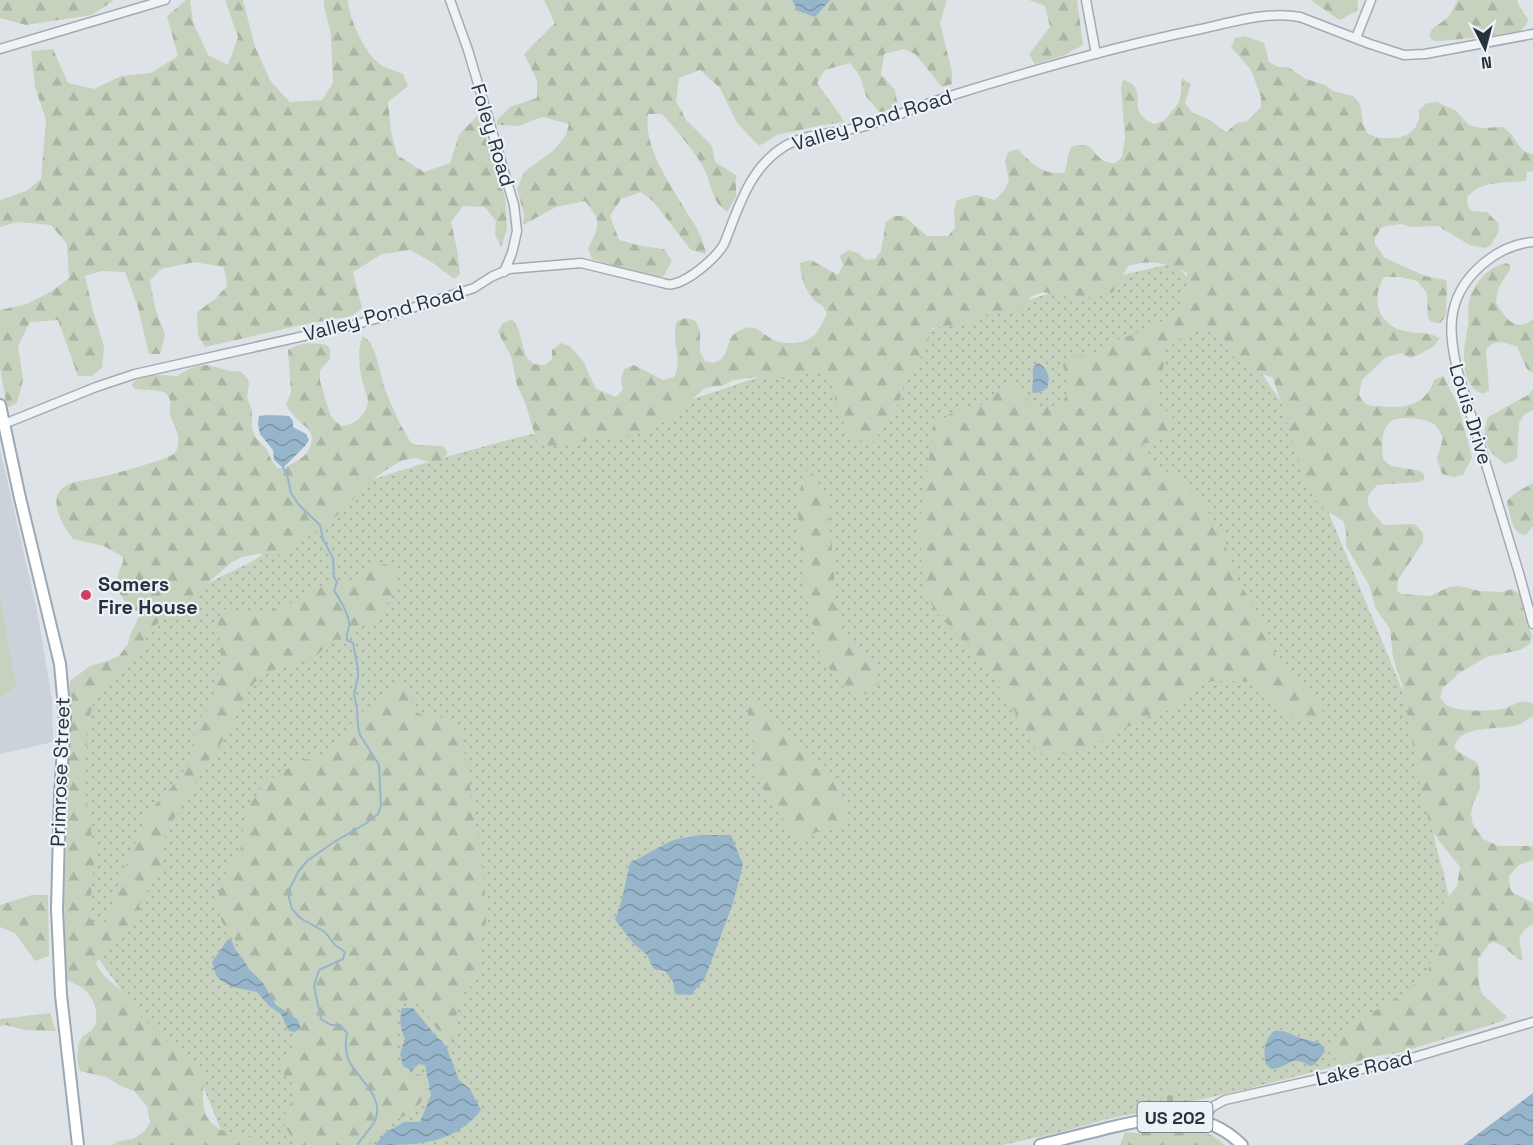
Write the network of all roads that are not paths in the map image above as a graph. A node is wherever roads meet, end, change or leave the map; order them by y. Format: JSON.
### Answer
{"nodes":[{"id":1,"x":165,"y":0,"type":"edge"},
{"id":2,"x":450,"y":0,"type":"edge"},
{"id":3,"x":1086,"y":0,"type":"edge"},
{"id":4,"x":1371,"y":0,"type":"edge"},
{"id":5,"x":1533,"y":34,"type":"edge"},
{"id":6,"x":1356,"y":38,"type":"junction"},
{"id":7,"x":0,"y":49,"type":"edge"},
{"id":8,"x":1096,"y":54,"type":"junction"},
{"id":9,"x":1533,"y":242,"type":"edge"},
{"id":10,"x":504,"y":272,"type":"junction"},
{"id":11,"x":0,"y":405,"type":"edge"},
{"id":12,"x":4,"y":424,"type":"junction"},
{"id":13,"x":1533,"y":624,"type":"edge"},
{"id":14,"x":1533,"y":1022,"type":"edge"},
{"id":15,"x":1202,"y":1121,"type":"junction"},
{"id":16,"x":78,"y":1145,"type":"edge"},
{"id":17,"x":1040,"y":1145,"type":"edge"},
{"id":18,"x":1242,"y":1145,"type":"edge"}],
"edges":[{"from":1,"to":7,"type":"street"},
{"from":2,"to":10,"type":"street","name":"Foley Road"},
{"from":3,"to":8,"type":"street"},
{"from":4,"to":6,"type":"street"},
{"from":5,"to":6,"type":"street","name":"Valley Pond Road"},
{"from":6,"to":8,"type":"street","name":"Valley Pond Road"},
{"from":8,"to":10,"type":"street","name":"Valley Pond Road"},
{"from":9,"to":13,"type":"street","name":"Louis Drive"},
{"from":10,"to":12,"type":"street","name":"Valley Pond Road"},
{"from":11,"to":12,"type":"main road","name":"Primrose Street"},
{"from":12,"to":16,"type":"main road","name":"Primrose Street"},
{"from":14,"to":15,"type":"street","name":"Lake Road"},
{"from":15,"to":17,"type":"main road","number":"US 202"},
{"from":15,"to":18,"type":"main road","number":"US 202"}]}
